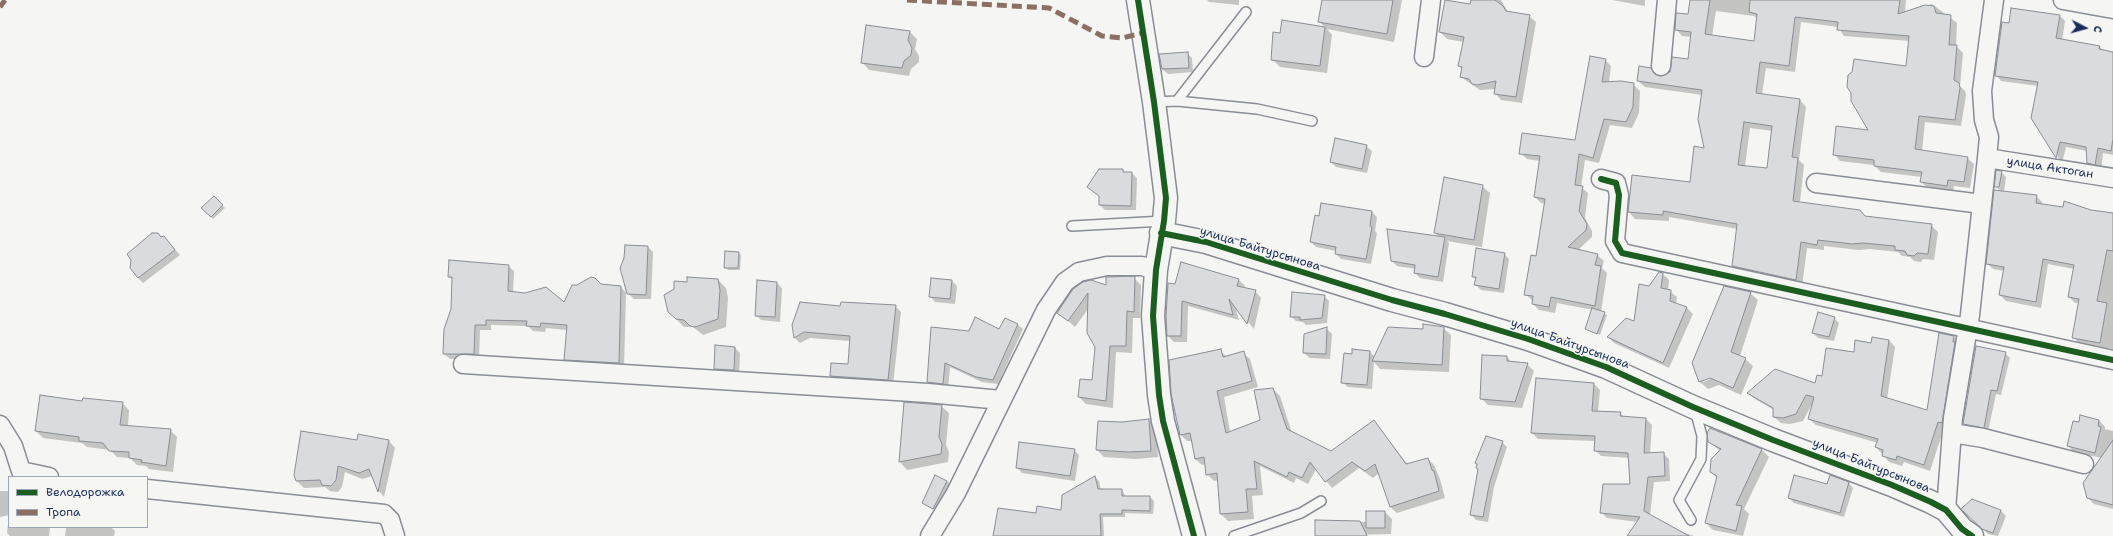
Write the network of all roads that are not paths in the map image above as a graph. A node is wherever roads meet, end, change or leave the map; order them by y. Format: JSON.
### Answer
{"nodes":[{"id":1,"x":1138,"y":0,"type":"edge"},
{"id":2,"x":1430,"y":0,"type":"edge"},
{"id":3,"x":1667,"y":0,"type":"edge"},
{"id":4,"x":1994,"y":0,"type":"edge"},
{"id":5,"x":2063,"y":0,"type":"edge"},
{"id":6,"x":2113,"y":9,"type":"edge"},
{"id":7,"x":1246,"y":12,"type":"dead end"},
{"id":8,"x":1424,"y":57,"type":"dead end"},
{"id":9,"x":1661,"y":66,"type":"dead end"},
{"id":10,"x":1177,"y":101,"type":"junction"},
{"id":11,"x":1154,"y":102,"type":"junction"},
{"id":12,"x":1312,"y":121,"type":"dead end"},
{"id":13,"x":1987,"y":158,"type":"junction"},
{"id":14,"x":2113,"y":178,"type":"edge"},
{"id":15,"x":1601,"y":179,"type":"dead end"},
{"id":16,"x":1816,"y":183,"type":"dead end"},
{"id":17,"x":1982,"y":204,"type":"junction"},
{"id":18,"x":1072,"y":226,"type":"dead end"},
{"id":19,"x":1163,"y":227,"type":"junction"},
{"id":20,"x":1156,"y":270,"type":"junction"},
{"id":21,"x":1968,"y":328,"type":"junction"},
{"id":22,"x":2113,"y":360,"type":"edge"},
{"id":23,"x":463,"y":364,"type":"dead end"},
{"id":24,"x":1001,"y":400,"type":"junction"},
{"id":25,"x":1693,"y":406,"type":"junction"},
{"id":26,"x":0,"y":425,"type":"edge"},
{"id":27,"x":1952,"y":434,"type":"junction"},
{"id":28,"x":2084,"y":464,"type":"dead end"},
{"id":29,"x":44,"y":476,"type":"edge"},
{"id":30,"x":148,"y":489,"type":"edge"},
{"id":31,"x":1321,"y":500,"type":"dead end"},
{"id":32,"x":1946,"y":510,"type":"junction"},
{"id":33,"x":1691,"y":520,"type":"dead end"},
{"id":34,"x":395,"y":536,"type":"edge"},
{"id":35,"x":930,"y":536,"type":"edge"},
{"id":36,"x":1194,"y":536,"type":"edge"},
{"id":37,"x":1234,"y":536,"type":"edge"},
{"id":38,"x":1972,"y":536,"type":"edge"}],
"edges":[{"from":1,"to":11,"type":"street"},
{"from":2,"to":8,"type":"street"},
{"from":3,"to":9,"type":"street"},
{"from":4,"to":13,"type":"street"},
{"from":5,"to":6,"type":"street"},
{"from":7,"to":10,"type":"lane"},
{"from":10,"to":11,"type":"lane"},
{"from":10,"to":12,"type":"lane"},
{"from":11,"to":19,"type":"street"},
{"from":13,"to":14,"type":"street","name":"улица Актоган"},
{"from":13,"to":17,"type":"street"},
{"from":15,"to":21,"type":"street"},
{"from":16,"to":17,"type":"street"},
{"from":17,"to":21,"type":"street"},
{"from":18,"to":19,"type":"lane"},
{"from":19,"to":20,"type":"street"},
{"from":19,"to":25,"type":"street","name":"улица Байтурсынова"},
{"from":20,"to":24,"type":"street"},
{"from":20,"to":36,"type":"street"},
{"from":21,"to":22,"type":"street"},
{"from":21,"to":27,"type":"street"},
{"from":23,"to":24,"type":"street"},
{"from":24,"to":35,"type":"street"},
{"from":25,"to":32,"type":"street","name":"улица Байтурсынова"},
{"from":25,"to":33,"type":"lane"},
{"from":26,"to":29,"type":"street"},
{"from":27,"to":28,"type":"street"},
{"from":27,"to":32,"type":"street"},
{"from":30,"to":34,"type":"street"},
{"from":31,"to":37,"type":"lane"},
{"from":32,"to":38,"type":"street","name":"улица Байтурсынова"}]}
